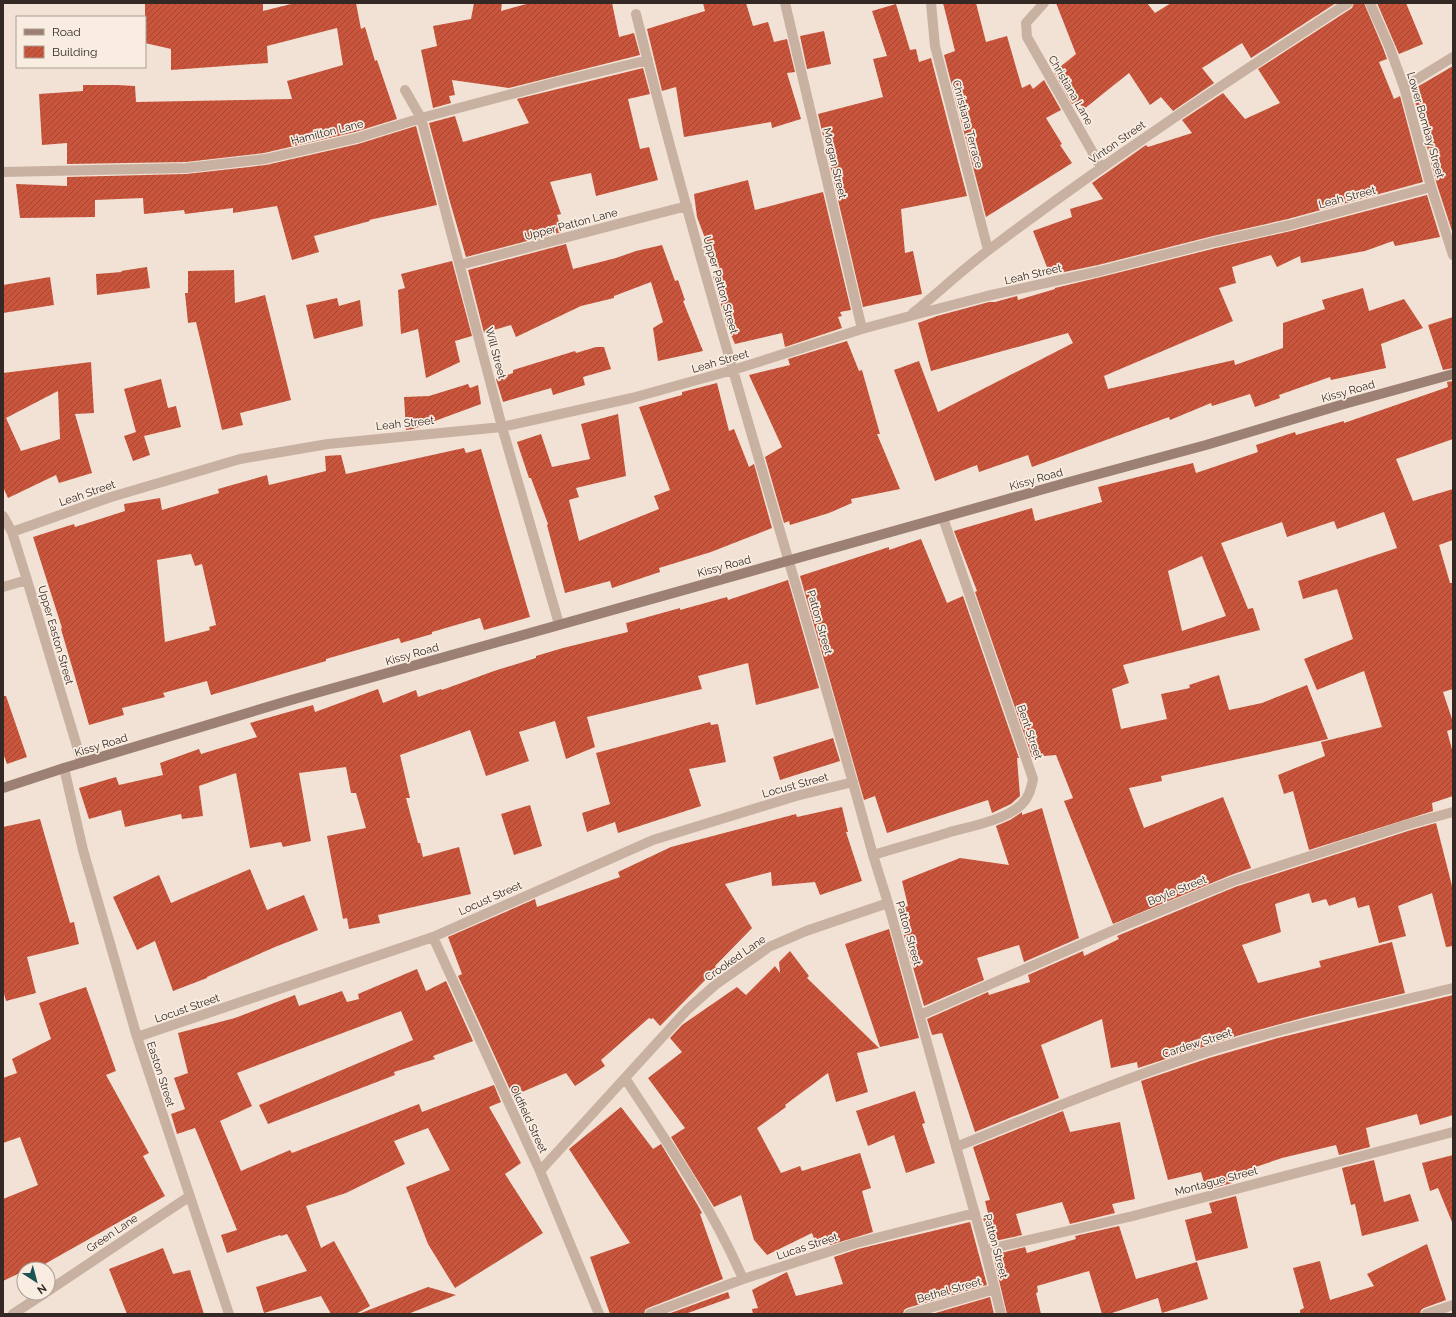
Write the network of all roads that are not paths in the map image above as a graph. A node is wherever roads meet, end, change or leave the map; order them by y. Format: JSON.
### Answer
{"nodes":[{"id":1,"x":785,"y":3,"type":"edge"},
{"id":2,"x":931,"y":3,"type":"edge"},
{"id":3,"x":1044,"y":3,"type":"edge"},
{"id":4,"x":1348,"y":3,"type":"edge"},
{"id":5,"x":1370,"y":3,"type":"edge"},
{"id":6,"x":636,"y":14,"type":"dead end"},
{"id":7,"x":1453,"y":57,"type":"edge"},
{"id":8,"x":648,"y":60,"type":"junction"},
{"id":9,"x":1404,"y":88,"type":"junction"},
{"id":10,"x":405,"y":90,"type":"dead end"},
{"id":11,"x":421,"y":118,"type":"junction"},
{"id":12,"x":1101,"y":167,"type":"junction"},
{"id":13,"x":3,"y":172,"type":"edge"},
{"id":14,"x":1431,"y":187,"type":"junction"},
{"id":15,"x":687,"y":206,"type":"junction"},
{"id":16,"x":988,"y":250,"type":"junction"},
{"id":17,"x":1453,"y":255,"type":"edge"},
{"id":18,"x":460,"y":265,"type":"junction"},
{"id":19,"x":910,"y":316,"type":"junction"},
{"id":20,"x":862,"y":330,"type":"junction"},
{"id":21,"x":733,"y":370,"type":"junction"},
{"id":22,"x":1453,"y":374,"type":"edge"},
{"id":23,"x":502,"y":427,"type":"junction"},
{"id":24,"x":3,"y":516,"type":"edge"},
{"id":25,"x":943,"y":518,"type":"junction"},
{"id":26,"x":12,"y":532,"type":"junction"},
{"id":27,"x":790,"y":561,"type":"junction"},
{"id":28,"x":27,"y":580,"type":"junction"},
{"id":29,"x":3,"y":587,"type":"edge"},
{"id":30,"x":559,"y":624,"type":"junction"},
{"id":31,"x":82,"y":763,"type":"junction"},
{"id":32,"x":64,"y":768,"type":"junction"},
{"id":33,"x":853,"y":782,"type":"junction"},
{"id":34,"x":3,"y":788,"type":"edge"},
{"id":35,"x":1453,"y":812,"type":"edge"},
{"id":36,"x":873,"y":855,"type":"junction"},
{"id":37,"x":888,"y":903,"type":"junction"},
{"id":38,"x":433,"y":937,"type":"junction"},
{"id":39,"x":1453,"y":988,"type":"edge"},
{"id":40,"x":920,"y":1015,"type":"junction"},
{"id":41,"x":137,"y":1037,"type":"junction"},
{"id":42,"x":625,"y":1078,"type":"junction"},
{"id":43,"x":1453,"y":1132,"type":"edge"},
{"id":44,"x":956,"y":1147,"type":"junction"},
{"id":45,"x":540,"y":1171,"type":"junction"},
{"id":46,"x":190,"y":1196,"type":"junction"},
{"id":47,"x":975,"y":1213,"type":"junction"},
{"id":48,"x":985,"y":1250,"type":"junction"},
{"id":49,"x":742,"y":1279,"type":"junction"},
{"id":50,"x":56,"y":1286,"type":"edge"},
{"id":51,"x":995,"y":1289,"type":"junction"},
{"id":52,"x":33,"y":1301,"type":"edge"},
{"id":53,"x":1453,"y":1305,"type":"edge"},
{"id":54,"x":13,"y":1314,"type":"edge"},
{"id":55,"x":228,"y":1314,"type":"edge"},
{"id":56,"x":599,"y":1314,"type":"edge"},
{"id":57,"x":650,"y":1314,"type":"edge"},
{"id":58,"x":909,"y":1314,"type":"edge"},
{"id":59,"x":1001,"y":1314,"type":"edge"},
{"id":60,"x":1426,"y":1314,"type":"edge"}],
"edges":[{"from":1,"to":20,"type":"street","name":"Morgan Street"},
{"from":2,"to":16,"type":"street","name":"Christiana Terrace"},
{"from":3,"to":12,"type":"street","name":"Christiana Lane"},
{"from":4,"to":12,"type":"street","name":"Vinton Street"},
{"from":5,"to":9,"type":"street","name":"Lower Bombay Street"},
{"from":6,"to":8,"type":"street","name":"Upper Patton Street"},
{"from":7,"to":9,"type":"street"},
{"from":8,"to":11,"type":"street","name":"Hamilton Lane"},
{"from":8,"to":15,"type":"street","name":"Upper Patton Street"},
{"from":9,"to":14,"type":"street","name":"Lower Bombay Street"},
{"from":10,"to":11,"type":"street","name":"Will Street"},
{"from":11,"to":13,"type":"street","name":"Hamilton Lane"},
{"from":11,"to":18,"type":"street","name":"Will Street"},
{"from":12,"to":16,"type":"street","name":"Vinton Street"},
{"from":14,"to":17,"type":"street","name":"Lower Bombay Street"},
{"from":14,"to":19,"type":"street","name":"Leah Street"},
{"from":15,"to":18,"type":"street","name":"Upper Patton Lane"},
{"from":15,"to":21,"type":"street","name":"Upper Patton Street"},
{"from":16,"to":19,"type":"street","name":"Vinton Street"},
{"from":18,"to":23,"type":"street","name":"Will Street"},
{"from":19,"to":20,"type":"street","name":"Leah Street"},
{"from":20,"to":21,"type":"street","name":"Leah Street"},
{"from":21,"to":23,"type":"street","name":"Leah Street"},
{"from":21,"to":27,"type":"street","name":"Upper Patton Street"},
{"from":22,"to":25,"type":"main road","name":"Kissy Road"},
{"from":23,"to":26,"type":"street","name":"Leah Street"},
{"from":23,"to":30,"type":"street","name":"Will Street"},
{"from":24,"to":26,"type":"street","name":"Upper Easton Street"},
{"from":25,"to":27,"type":"main road","name":"Kissy Road"},
{"from":25,"to":36,"type":"street","name":"Bent Street"},
{"from":26,"to":28,"type":"street","name":"Upper Easton Street"},
{"from":27,"to":30,"type":"main road","name":"Kissy Road"},
{"from":27,"to":33,"type":"street","name":"Patton Street"},
{"from":28,"to":29,"type":"street"},
{"from":28,"to":31,"type":"street","name":"Upper Easton Street"},
{"from":30,"to":31,"type":"main road","name":"Kissy Road"},
{"from":31,"to":32,"type":"main road","name":"Kissy Road"},
{"from":32,"to":34,"type":"main road","name":"Kissy Road"},
{"from":32,"to":41,"type":"street","name":"Easton Street"},
{"from":33,"to":36,"type":"street","name":"Patton Street"},
{"from":33,"to":38,"type":"street","name":"Locust Street"},
{"from":35,"to":40,"type":"street","name":"Boyle Street"},
{"from":36,"to":37,"type":"street","name":"Patton Street"},
{"from":37,"to":40,"type":"street","name":"Patton Street"},
{"from":37,"to":42,"type":"street","name":"Crooked Lane"},
{"from":38,"to":41,"type":"street","name":"Locust Street"},
{"from":38,"to":45,"type":"street","name":"Oldfield Street"},
{"from":39,"to":44,"type":"street","name":"Cardew Street"},
{"from":40,"to":44,"type":"street","name":"Patton Street"},
{"from":41,"to":46,"type":"street","name":"Easton Street"},
{"from":42,"to":45,"type":"street","name":"Crooked Lane"},
{"from":42,"to":49,"type":"street"},
{"from":43,"to":48,"type":"street","name":"Montague Street"},
{"from":44,"to":47,"type":"street","name":"Patton Street"},
{"from":45,"to":56,"type":"street","name":"Oldfield Street"},
{"from":46,"to":50,"type":"street","name":"Green Lane"},
{"from":46,"to":55,"type":"street","name":"Easton Street"},
{"from":47,"to":48,"type":"street","name":"Patton Street"},
{"from":47,"to":49,"type":"street","name":"Lucas Street"},
{"from":48,"to":51,"type":"street","name":"Patton Street"},
{"from":49,"to":57,"type":"street","name":"Lucas Street"},
{"from":51,"to":58,"type":"street","name":"Bethel Street"},
{"from":51,"to":59,"type":"street","name":"Patton Street"},
{"from":52,"to":54,"type":"street"},
{"from":53,"to":60,"type":"street"}]}
